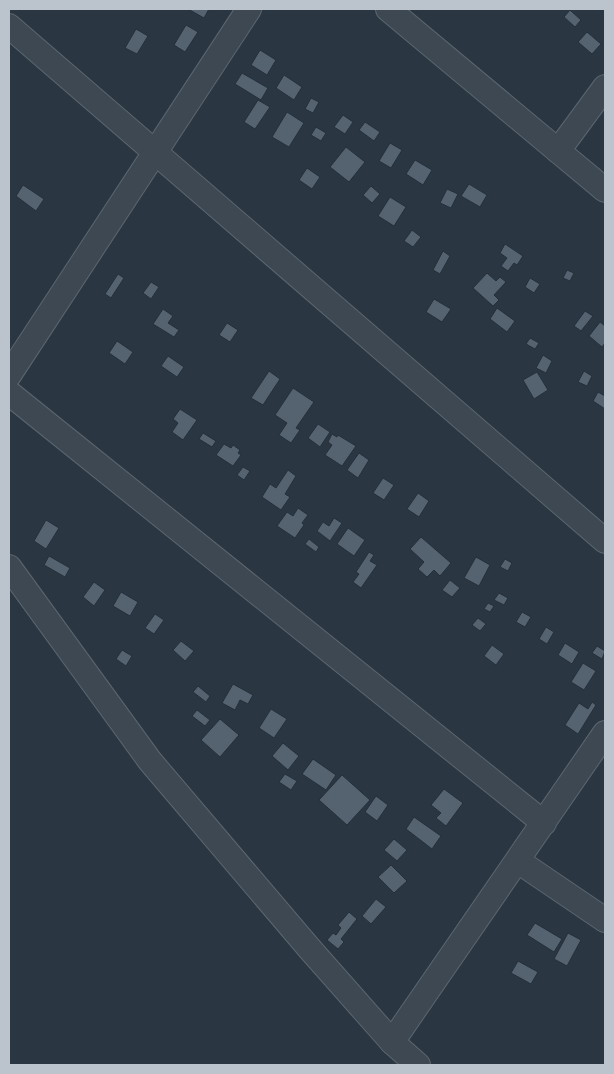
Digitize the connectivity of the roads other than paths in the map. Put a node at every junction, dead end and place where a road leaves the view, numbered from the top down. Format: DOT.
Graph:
graph roads {
  1 [pos="249,9"];
  2 [pos="388,9"];
  3 [pos="9,26"];
  4 [pos="605,87"];
  5 [pos="558,151"];
  6 [pos="155,153"];
  7 [pos="605,190"];
  8 [pos="9,375"];
  9 [pos="9,393"];
  10 [pos="605,541"];
  11 [pos="9,567"];
  12 [pos="605,733"];
  13 [pos="544,823"];
  14 [pos="518,861"];
  15 [pos="605,920"];
  16 [pos="392,1042"];
  17 [pos="418,1065"];
  1 -- 6 [label="street"];
  2 -- 5 [label="street"];
  3 -- 6 [label="street"];
  4 -- 5 [label="street"];
  5 -- 7 [label="street"];
  6 -- 8 [label="street"];
  6 -- 10 [label="street"];
  9 -- 13 [label="street"];
  11 -- 16 [label="street"];
  12 -- 13 [label="street"];
  13 -- 14 [label="street"];
  14 -- 15 [label="street"];
  14 -- 16 [label="street"];
  16 -- 17 [label="street"];
}
